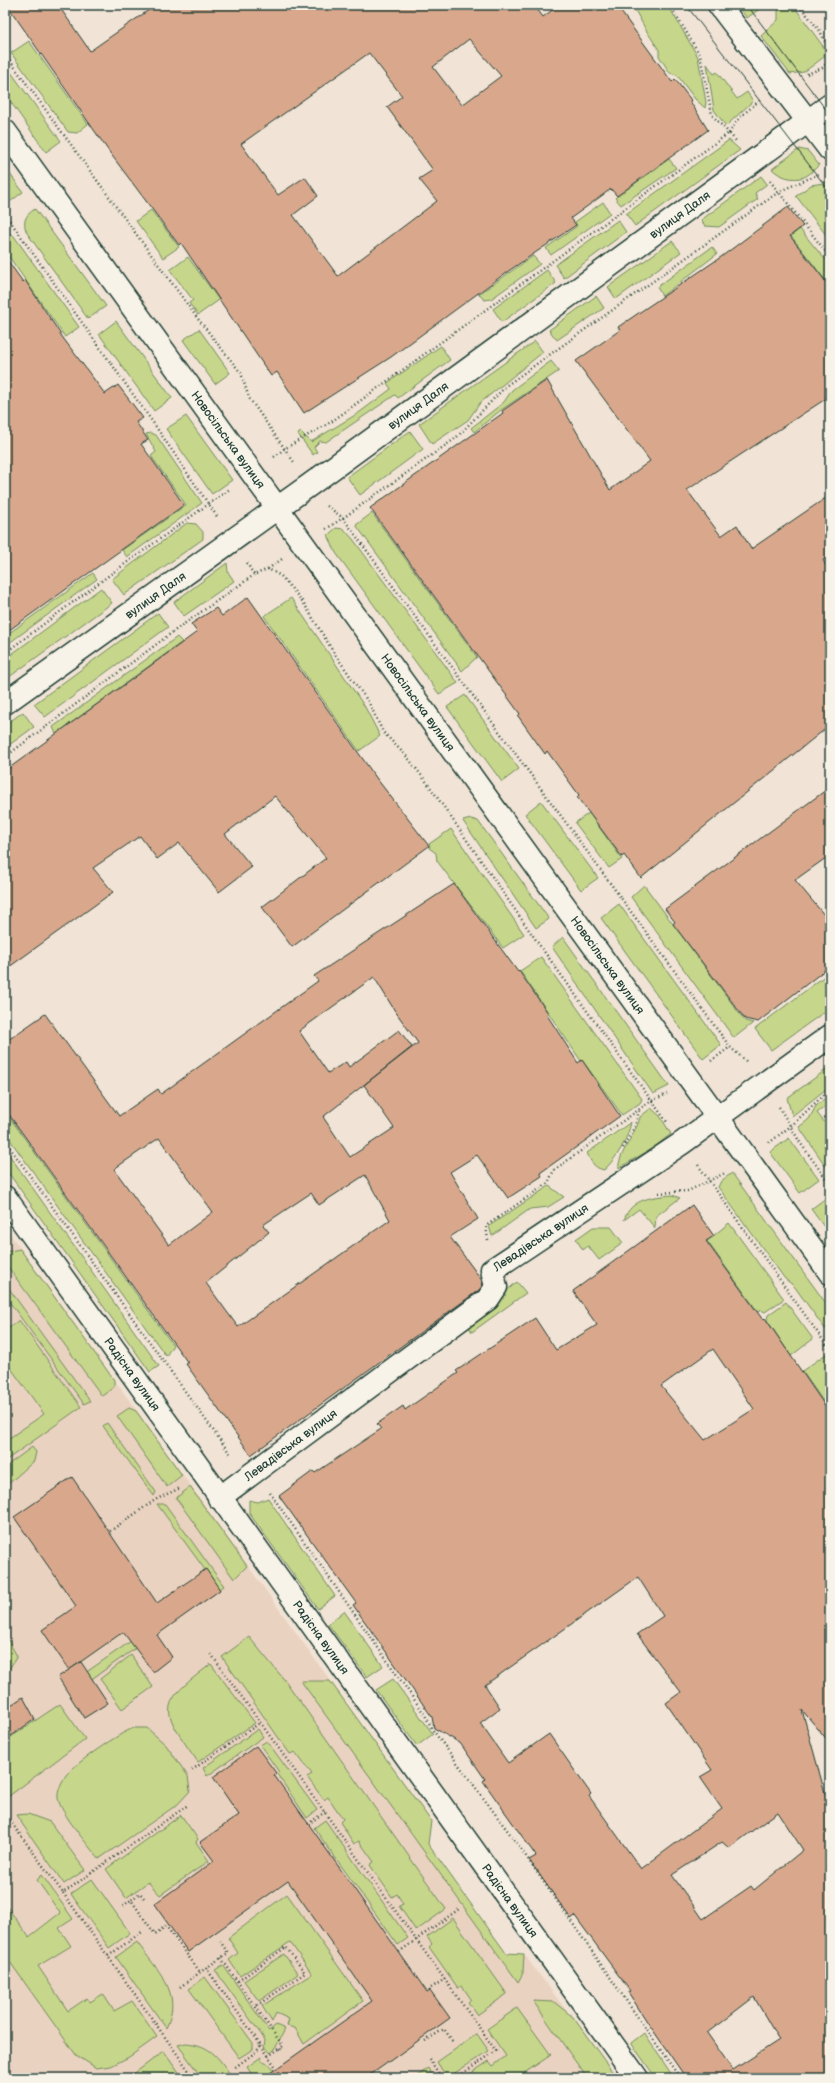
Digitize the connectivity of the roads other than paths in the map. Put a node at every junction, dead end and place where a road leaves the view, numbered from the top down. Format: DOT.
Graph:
graph roads {
  1 [pos="719,5"];
  2 [pos="830,105"];
  3 [pos="808,122"];
  4 [pos="5,131"];
  5 [pos="830,150"];
  6 [pos="278,508"];
  7 [pos="5,703"];
  8 [pos="830,1036"];
  9 [pos="717,1118"];
  10 [pos="5,1197"];
  11 [pos="830,1273"];
  12 [pos="219,1498"];
  13 [pos="637,2078"];
  1 -- 3 [label="street"];
  2 -- 3 [label="street, вулиця Даля"];
  3 -- 5 [label="street"];
  3 -- 6 [label="street, вулиця Даля"];
  4 -- 6 [label="street, Новосільська вулиця"];
  6 -- 7 [label="street, вулиця Даля"];
  6 -- 9 [label="street, Новосільська вулиця"];
  8 -- 9 [label="street, Левадівська вулиця"];
  9 -- 11 [label="street, Новосільська вулиця"];
  9 -- 12 [label="street, Левадівська вулиця"];
  10 -- 12 [label="street, Радісна вулиця"];
  12 -- 13 [label="street, Радісна вулиця"];
}
